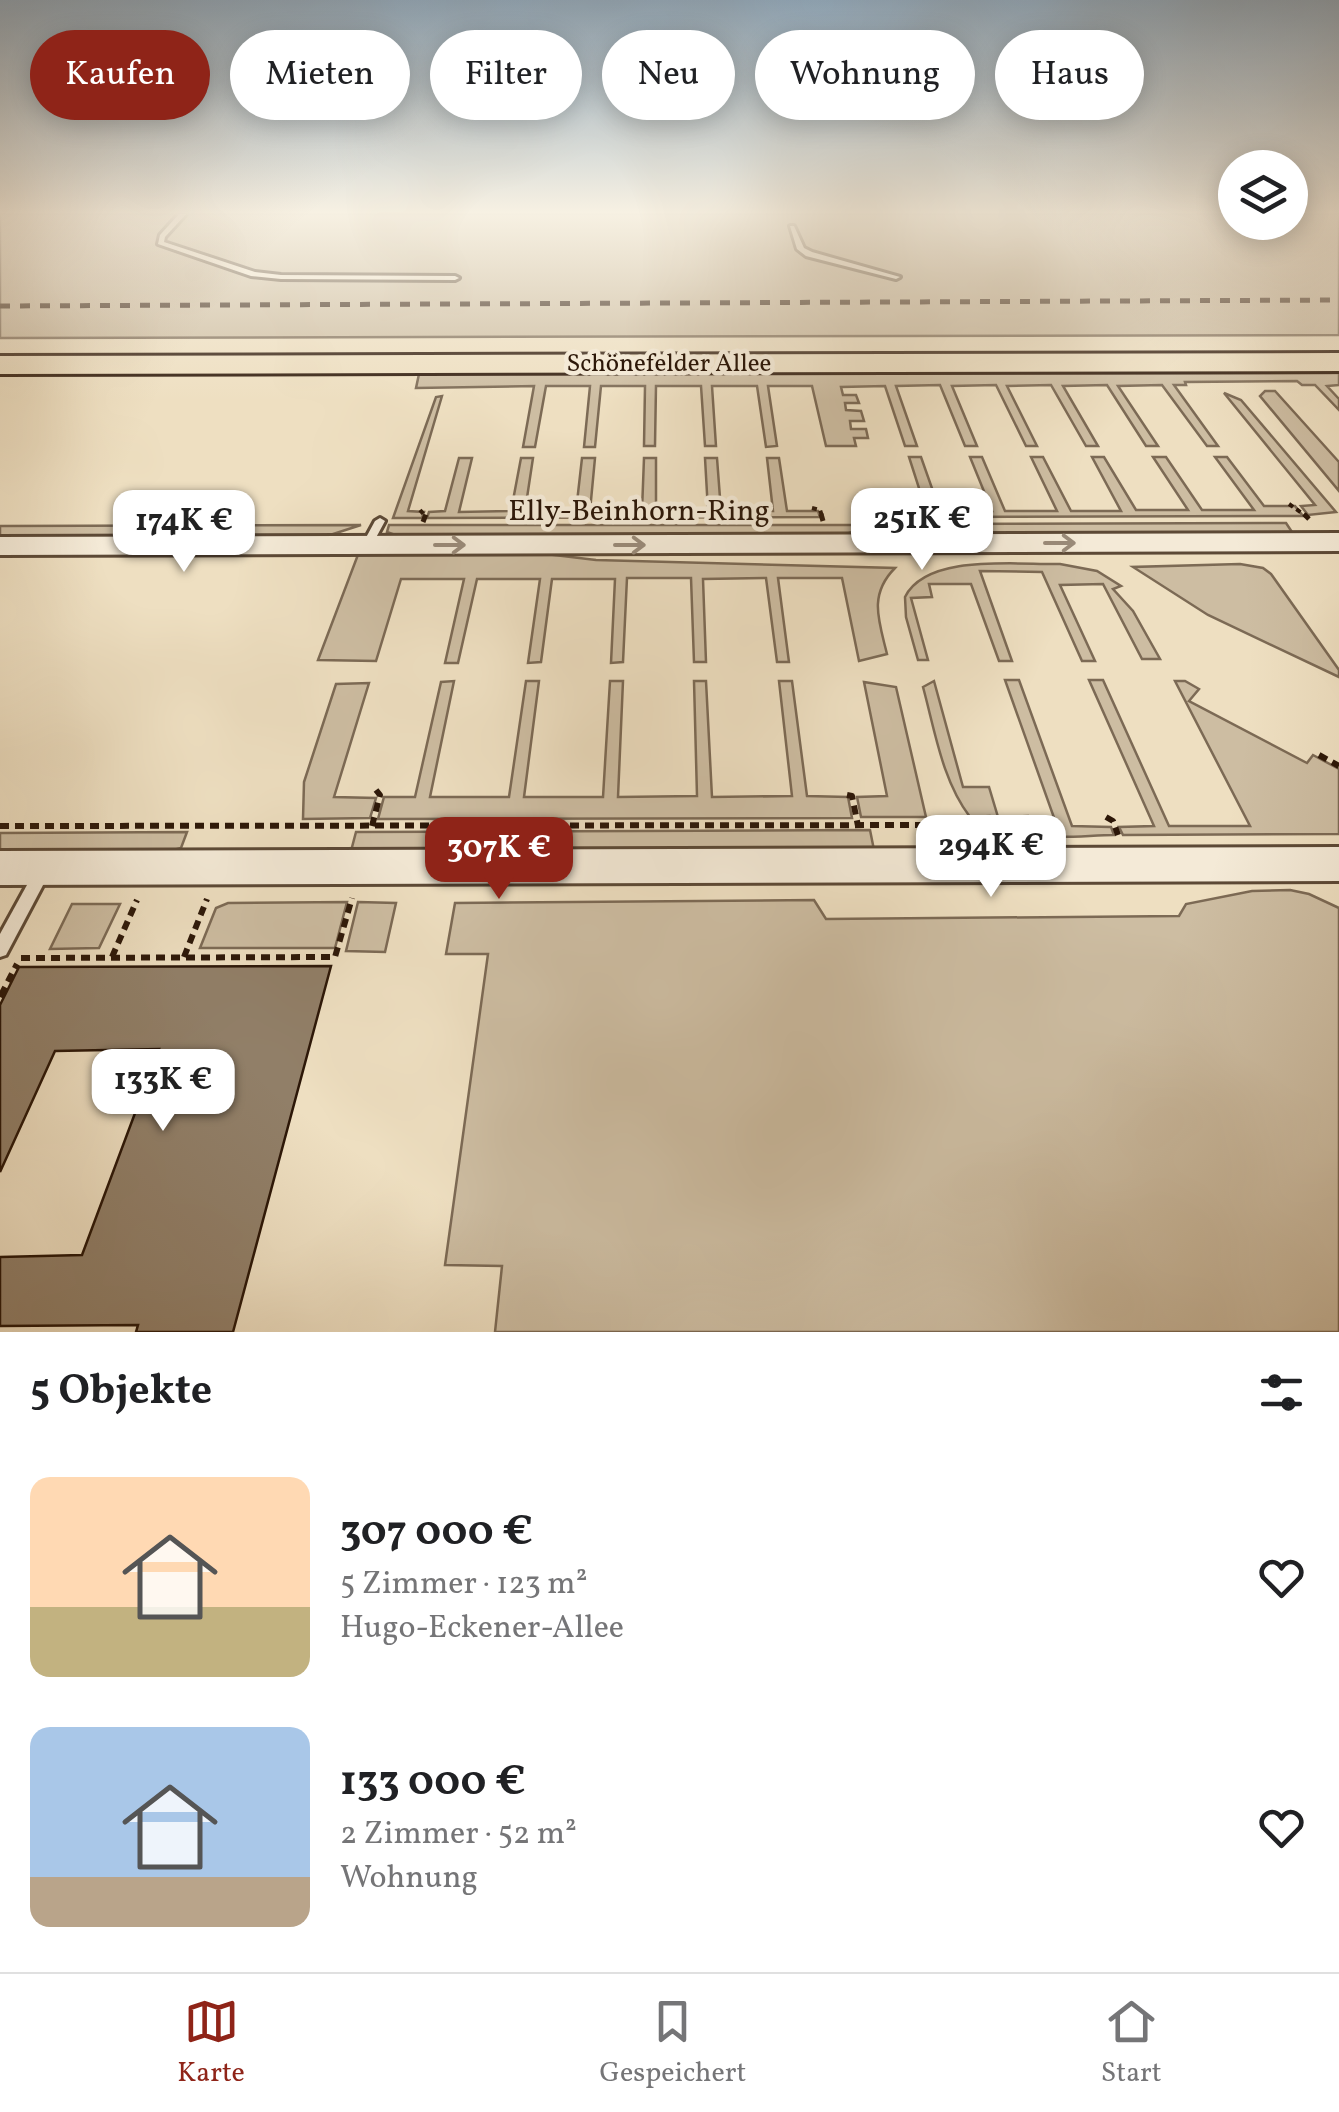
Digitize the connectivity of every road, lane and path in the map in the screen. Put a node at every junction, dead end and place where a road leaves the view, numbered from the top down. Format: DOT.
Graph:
graph roads {
  1 [pos="268,276"];
  2 [pos="893,276"];
  3 [pos="896,277"];
  4 [pos="455,278"];
  5 [pos="1339,344"];
  6 [pos="0,346"];
  7 [pos="1339,362"];
  8 [pos="0,365"];
  9 [pos="1289,504"];
  10 [pos="812,508"];
  11 [pos="900,509"];
  12 [pos="420,510"];
  13 [pos="1309,519"];
  14 [pos="823,521"];
  15 [pos="910,521"];
  16 [pos="423,522"];
  17 [pos="1339,542"];
  18 [pos="0,546"];
  19 [pos="1319,755"];
  20 [pos="1339,766"];
  21 [pos="376,790"];
  22 [pos="846,795"];
  23 [pos="1106,817"];
  24 [pos="0,826"];
  25 [pos="372,826"];
  26 [pos="858,826"];
  27 [pos="1011,837"];
  28 [pos="1102,842"];
  29 [pos="1339,864"];
  30 [pos="0,868"];
  31 [pos="44,868"];
  32 [pos="352,898"];
  33 [pos="207,899"];
  34 [pos="138,900"];
  35 [pos="0,950"];
  36 [pos="184,957"];
  37 [pos="20,958"];
  38 [pos="112,958"];
  1 -- 4 [label="lane"];
  2 -- 3 [label="lane"];
  5 -- 6 [label="highway, Schönefelder Allee"];
  7 -- 8 [label="highway, Schönefelder Allee"];
  9 -- 13 [label="path"];
  10 -- 14 [label="path"];
  11 -- 15 [label="path"];
  12 -- 16 [label="path"];
  18 -- 17 [label="street, Elly-Beinhorn-Ring, one-way"];
  19 -- 20 [label="path"];
  21 -- 25 [label="path"];
  22 -- 26 [label="path"];
  23 -- 28 [label="path"];
  24 -- 25 [label="path"];
  25 -- 26 [label="path"];
  26 -- 27 [label="path"];
  29 -- 31 [label="street"];
  30 -- 31 [label="street"];
  31 -- 35 [label="lane"];
  32 -- 36 [label="path"];
  33 -- 36 [label="path"];
  34 -- 38 [label="path"];
  36 -- 38 [label="path"];
  37 -- 38 [label="path"];
}
